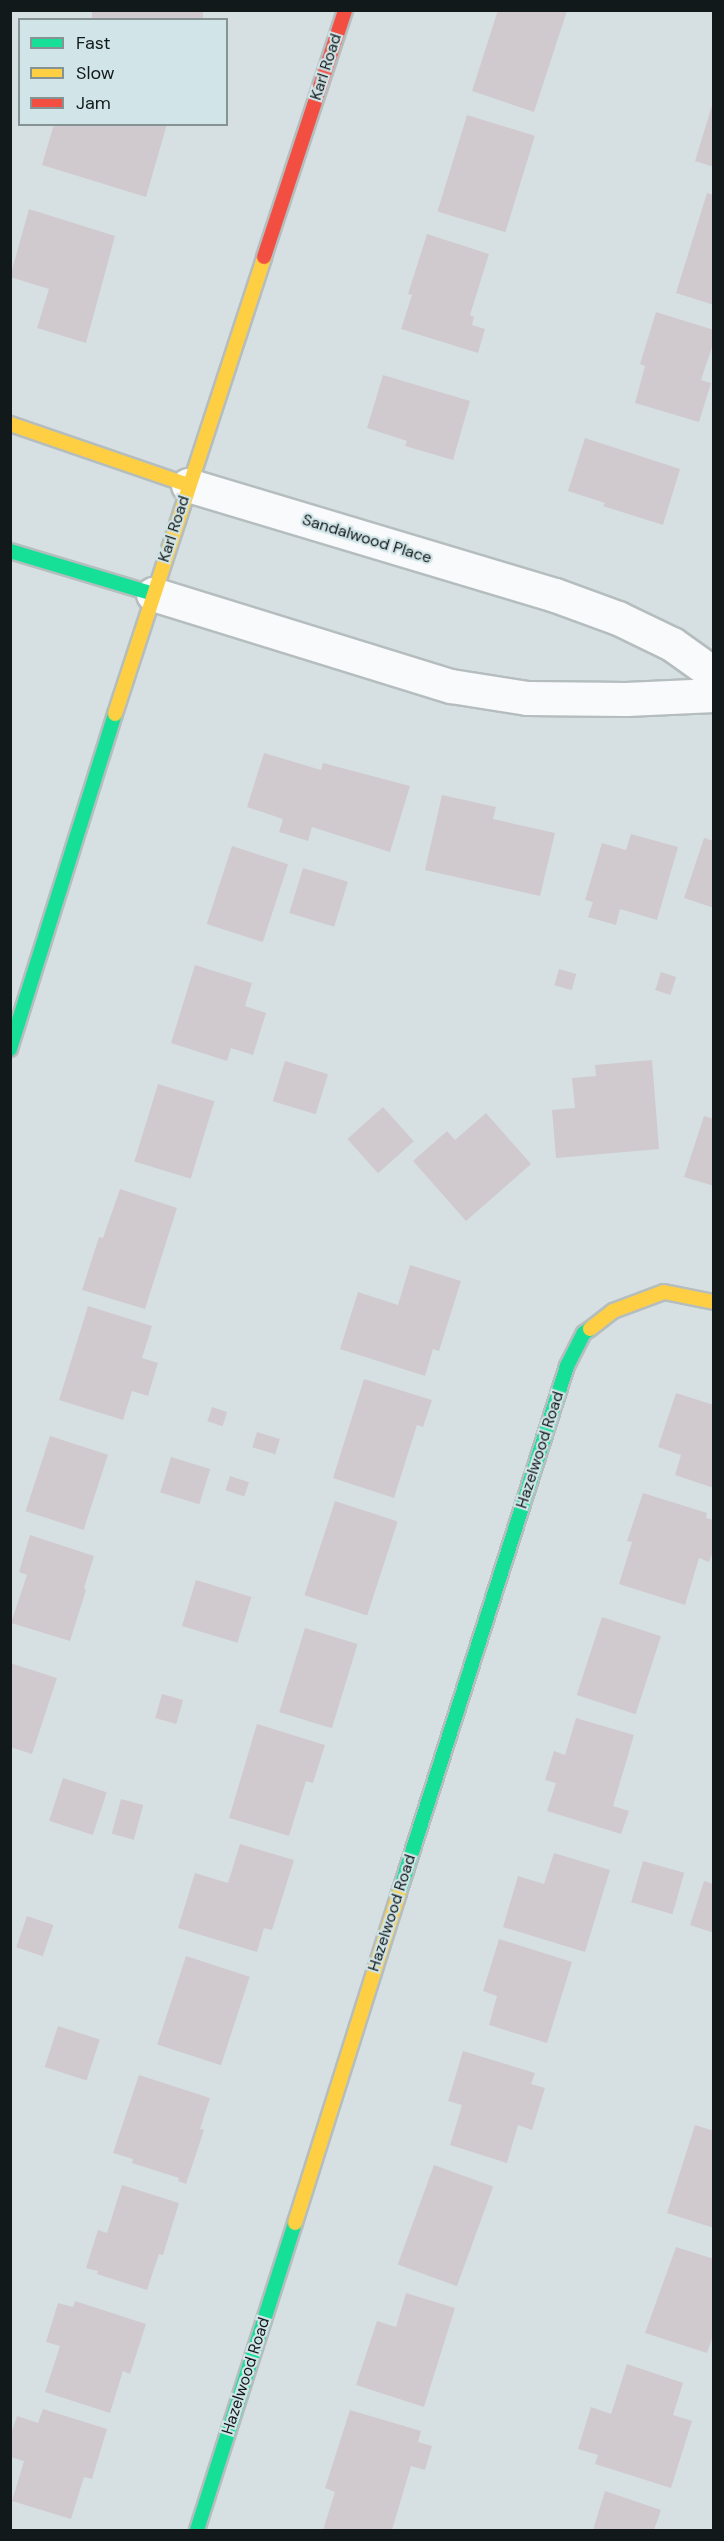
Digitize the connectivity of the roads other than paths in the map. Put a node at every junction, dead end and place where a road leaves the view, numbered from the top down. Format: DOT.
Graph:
graph roads {
  1 [pos="345,10"];
  2 [pos="10,424"];
  3 [pos="188,485"];
  4 [pos="10,551"];
  5 [pos="153,594"];
  6 [pos="714,674"];
  7 [pos="714,695"];
  8 [pos="10,1049"];
  9 [pos="714,1302"];
  10 [pos="197,2530"];
  1 -- 3 [label="street, Karl Road"];
  2 -- 3 [label="street, Sandalwood Place"];
  3 -- 5 [label="street, Karl Road"];
  3 -- 6 [label="street, Sandalwood Place"];
  4 -- 5 [label="street"];
  5 -- 7 [label="street"];
  5 -- 8 [label="street, Karl Road"];
  9 -- 10 [label="street, Hazelwood Road"];
}
